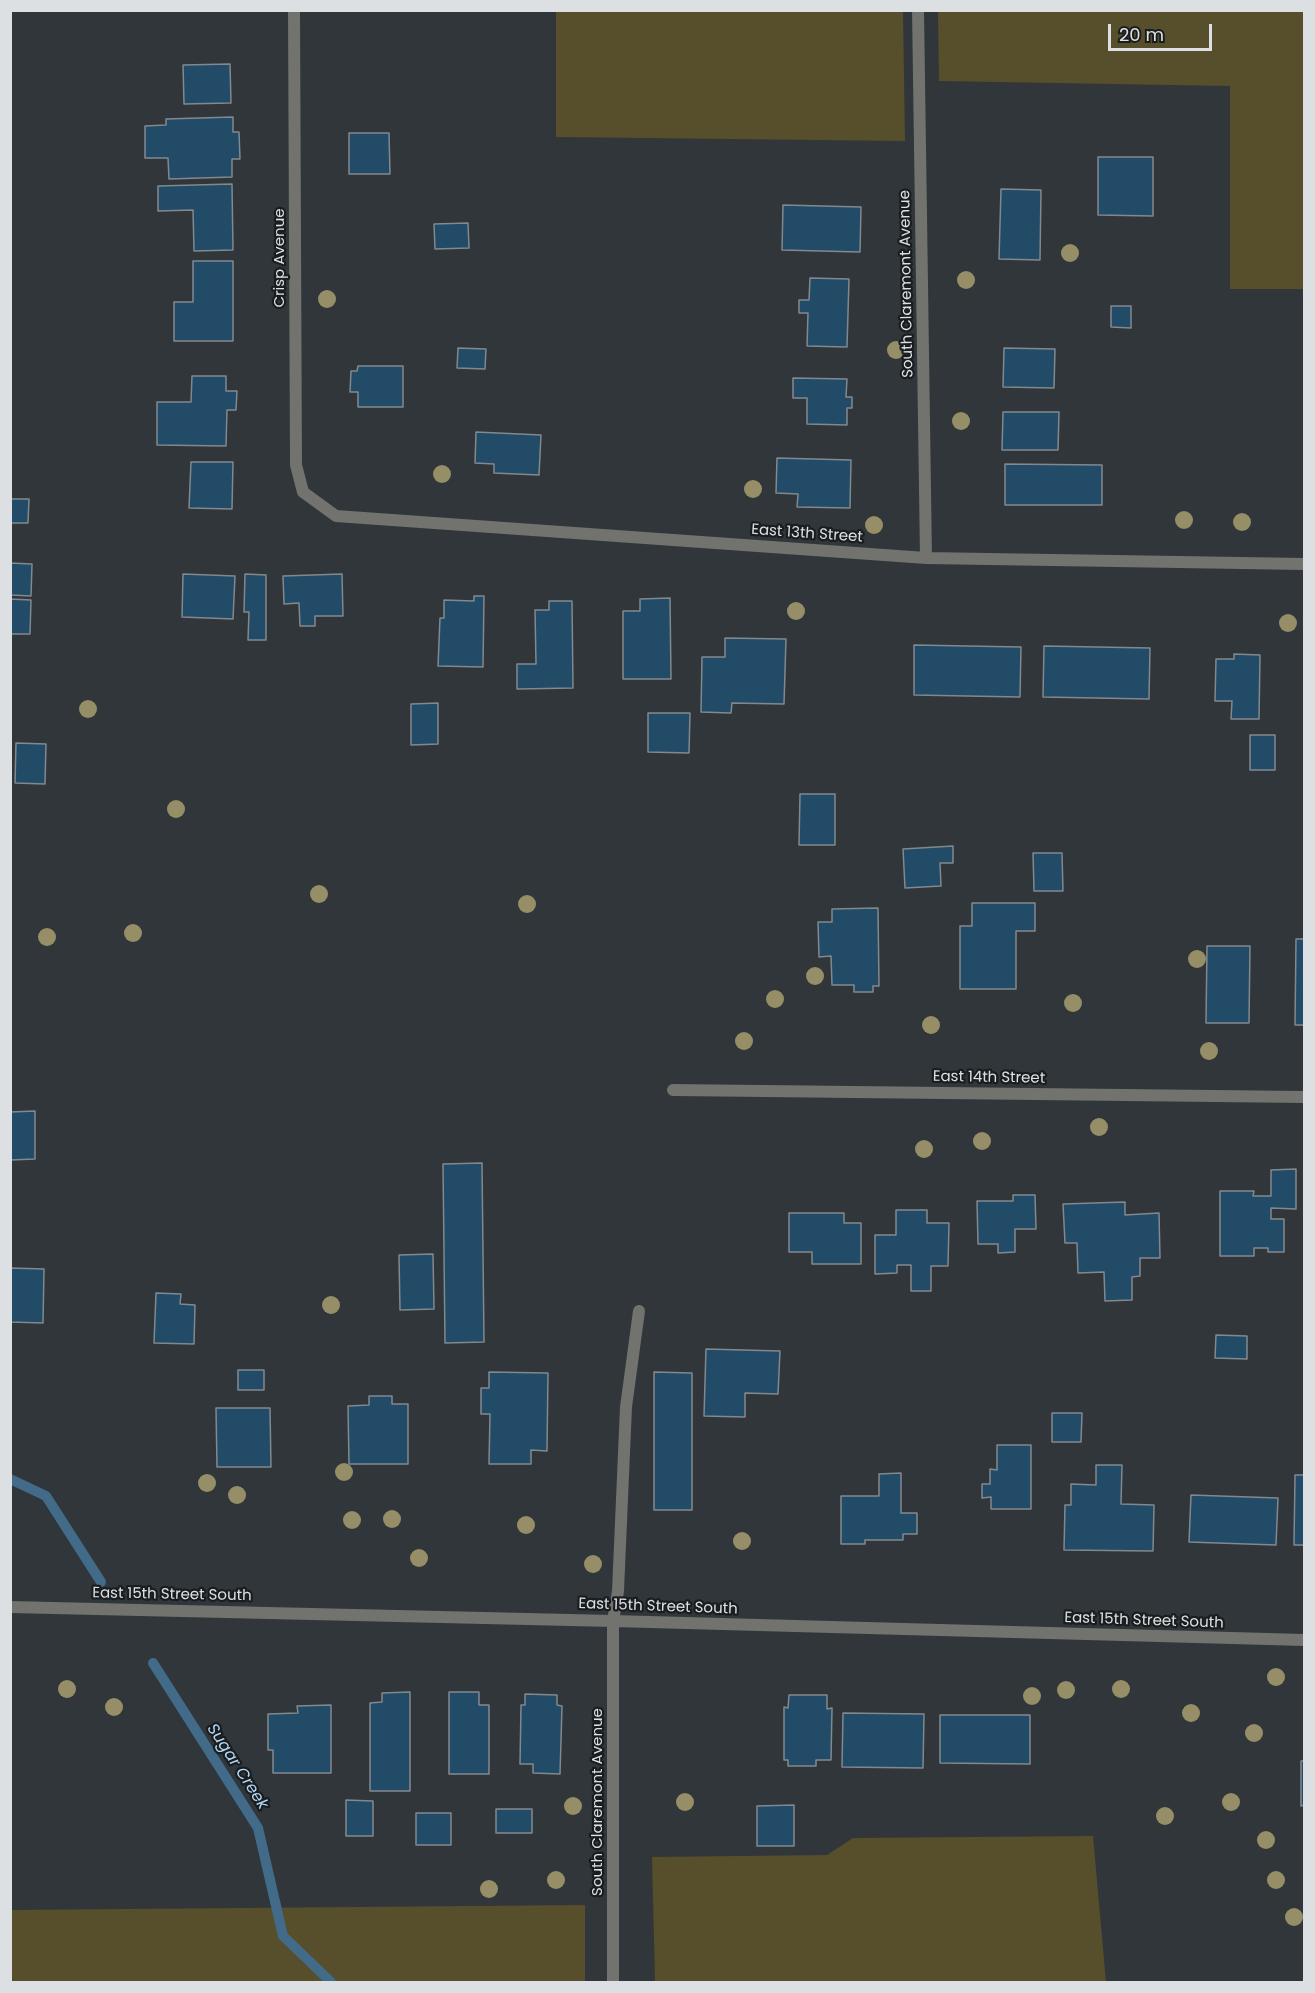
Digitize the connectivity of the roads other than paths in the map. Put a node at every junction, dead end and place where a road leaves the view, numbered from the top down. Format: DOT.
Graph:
graph roads {
  1 [pos="294,10"];
  2 [pos="918,10"];
  3 [pos="313,499"];
  4 [pos="926,558"];
  5 [pos="1305,564"];
  6 [pos="673,1090"];
  7 [pos="1305,1097"];
  8 [pos="639,1311"];
  9 [pos="10,1607"];
  10 [pos="613,1621"];
  11 [pos="1305,1640"];
  12 [pos="613,1983"];
  1 -- 3 [label="street, Crisp Avenue"];
  2 -- 4 [label="street, South Claremont Avenue"];
  3 -- 4 [label="street, East 13th Street"];
  4 -- 5 [label="street, East 13th Street"];
  6 -- 7 [label="street, East 14th Street"];
  8 -- 10 [label="street, South Claremont Avenue"];
  9 -- 10 [label="street, East 15th Street South"];
  10 -- 11 [label="street, East 15th Street South"];
  10 -- 12 [label="street, South Claremont Avenue"];
}
